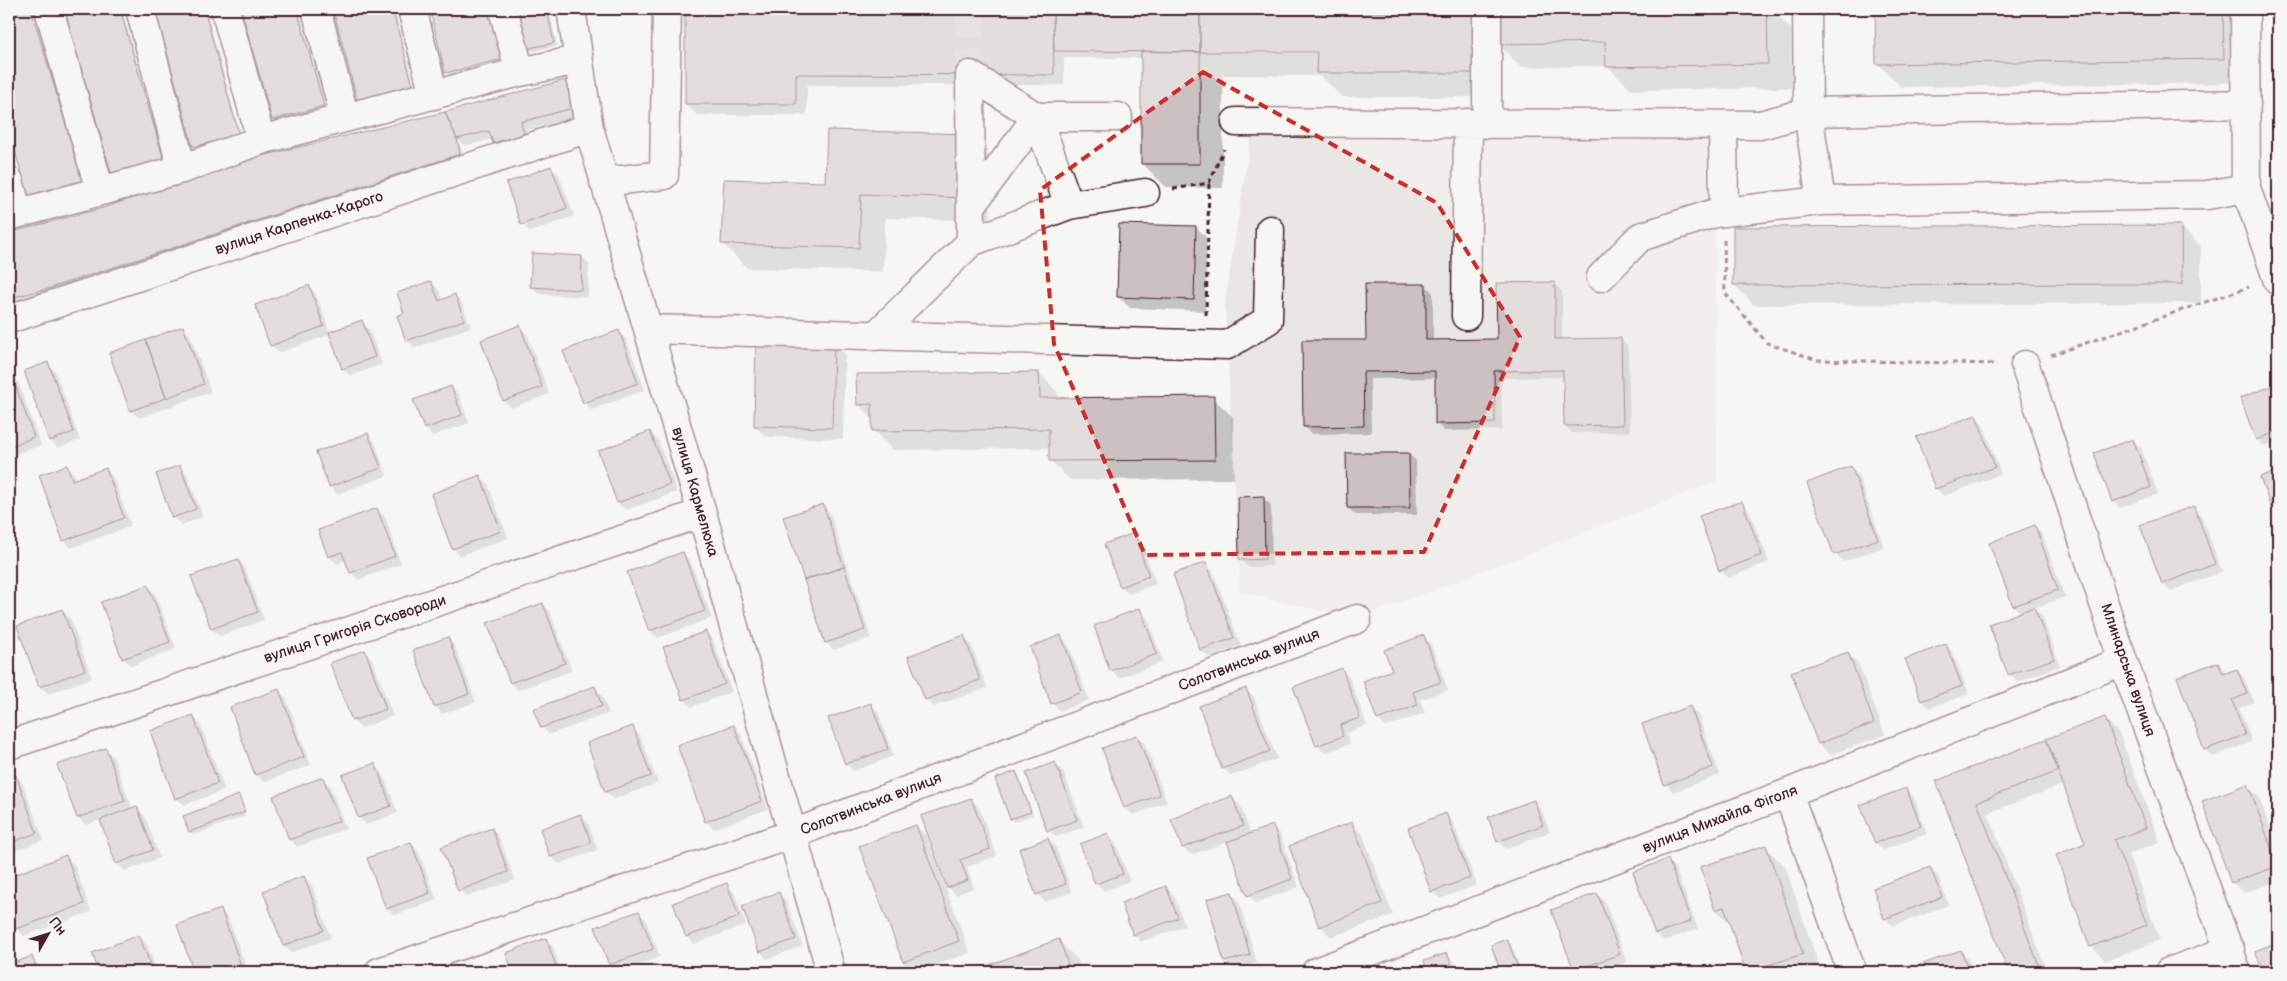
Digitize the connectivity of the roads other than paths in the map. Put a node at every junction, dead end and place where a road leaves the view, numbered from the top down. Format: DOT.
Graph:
graph roads {
  1 [pos="49,9"];
  2 [pos="140,9"];
  3 [pos="226,9"];
  4 [pos="316,9"];
  5 [pos="412,9"];
  6 [pos="503,9"];
  7 [pos="570,9"];
  8 [pos="667,9"];
  9 [pos="1487,9"];
  10 [pos="1807,9"];
  11 [pos="2244,9"];
  12 [pos="578,60"];
  13 [pos="520,72"];
  14 [pos="434,95"];
  15 [pos="2246,104"];
  16 [pos="1808,112"];
  17 [pos="1037,117"];
  18 [pos="1118,117"];
  19 [pos="345,118"];
  20 [pos="1236,122"];
  21 [pos="1477,123"];
  22 [pos="1724,125"];
  23 [pos="589,128"];
  24 [pos="261,140"];
  25 [pos="182,169"];
  26 [pos="9,181"];
  27 [pos="604,182"];
  28 [pos="2246,188"];
  29 [pos="100,190"];
  30 [pos="1146,193"];
  31 [pos="1820,201"];
  32 [pos="1069,205"];
  33 [pos="971,206"];
  34 [pos="1724,212"];
  35 [pos="13,215"];
  36 [pos="1270,230"];
  37 [pos="971,242"];
  38 [pos="1601,277"];
  39 [pos="2278,280"];
  40 [pos="1466,316"];
  41 [pos="9,318"];
  42 [pos="648,329"];
  43 [pos="875,336"];
  44 [pos="2025,364"];
  45 [pos="702,513"];
  46 [pos="1356,619"];
  47 [pos="2123,661"];
  48 [pos="9,745"];
  49 [pos="1788,793"];
  50 [pos="793,834"];
  51 [pos="2234,961"];
  52 [pos="379,972"];
  53 [pos="831,972"];
  54 [pos="1316,972"];
  55 [pos="1852,972"];
  56 [pos="2169,972"];
  1 -- 29 [label="street"];
  2 -- 25 [label="street"];
  3 -- 24 [label="street"];
  4 -- 19 [label="street"];
  5 -- 14 [label="street"];
  6 -- 13 [label="street"];
  7 -- 12 [label="street, вулиця Кармелюка"];
  8 -- 27 [label="street"];
  9 -- 21 [label="street"];
  10 -- 16 [label="street"];
  11 -- 15 [label="street"];
  12 -- 13 [label="street"];
  12 -- 23 [label="street, вулиця Кармелюка"];
  13 -- 14 [label="street"];
  14 -- 19 [label="street"];
  15 -- 16 [label="street"];
  15 -- 28 [label="street"];
  16 -- 22 [label="street"];
  16 -- 31 [label="street"];
  17 -- 18 [label="street"];
  17 -- 32 [label="street"];
  17 -- 33 [label="street"];
  17 -- 33 [label="street"];
  19 -- 24 [label="street"];
  20 -- 21 [label="street"];
  21 -- 22 [label="street"];
  21 -- 40 [label="street"];
  22 -- 34 [label="street"];
  23 -- 27 [label="street, вулиця Кармелюка"];
  23 -- 41 [label="street, вулиця Карпенка-Карого"];
  24 -- 25 [label="street"];
  25 -- 29 [label="street"];
  26 -- 35 [label="street"];
  27 -- 42 [label="street, вулиця Кармелюка"];
  28 -- 31 [label="street"];
  28 -- 39 [label="street"];
  29 -- 35 [label="street"];
  30 -- 32 [label="street"];
  31 -- 34 [label="street"];
  32 -- 37 [label="street"];
  33 -- 37 [label="street"];
  34 -- 38 [label="street"];
  36 -- 43 [label="street"];
  37 -- 43 [label="street"];
  42 -- 43 [label="street"];
  42 -- 45 [label="street, вулиця Кармелюка"];
  44 -- 47 [label="street, Млинарська вулиця"];
  45 -- 48 [label="street, вулиця Григорія Сковороди"];
  45 -- 50 [label="street, вулиця Кармелюка"];
  46 -- 50 [label="street, Солотвинська вулиця"];
  47 -- 49 [label="street, вулиця Михайла Фіголя"];
  47 -- 51 [label="street, Млинарська вулиця"];
  49 -- 54 [label="street, вулиця Михайла Фіголя"];
  49 -- 55 [label="street"];
  50 -- 52 [label="street, Солотвинська вулиця"];
  50 -- 53 [label="street, вулиця Кармелюка"];
  51 -- 56 [label="street"];
}
